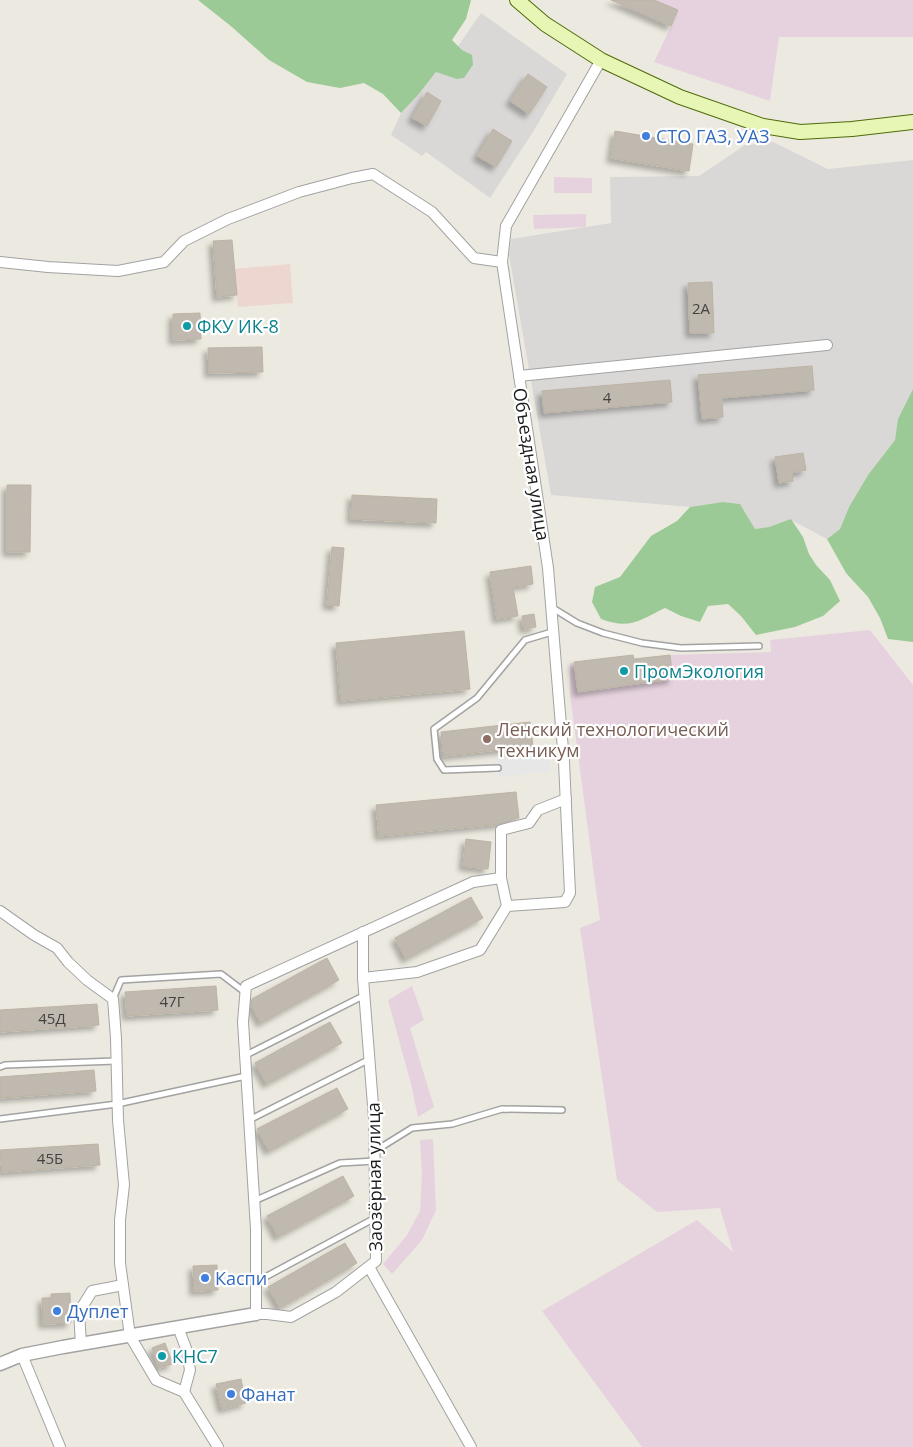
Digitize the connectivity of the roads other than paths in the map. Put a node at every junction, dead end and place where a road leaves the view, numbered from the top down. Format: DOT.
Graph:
graph roads {
  1 [pos="516,0"];
  2 [pos="601,60"];
  3 [pos="913,122"];
  4 [pos="0,262"];
  5 [pos="502,262"];
  6 [pos="827,345"];
  7 [pos="519,376"];
  8 [pos="550,606"];
  9 [pos="552,632"];
  10 [pos="759,646"];
  11 [pos="498,768"];
  12 [pos="566,799"];
  13 [pos="501,878"];
  14 [pos="507,906"];
  15 [pos="0,910"];
  16 [pos="363,932"];
  17 [pos="363,978"];
  18 [pos="246,993"];
  19 [pos="365,995"];
  20 [pos="113,999"];
  21 [pos="245,1055"];
  22 [pos="370,1059"];
  23 [pos="116,1061"];
  24 [pos="0,1067"];
  25 [pos="246,1076"];
  26 [pos="117,1104"];
  27 [pos="562,1110"];
  28 [pos="0,1119"];
  29 [pos="248,1120"];
  30 [pos="375,1156"];
  31 [pos="253,1201"];
  32 [pos="375,1218"];
  33 [pos="369,1267"];
  34 [pos="256,1282"];
  35 [pos="123,1284"];
  36 [pos="256,1314"];
  37 [pos="178,1327"];
  38 [pos="130,1336"];
  39 [pos="81,1344"];
  40 [pos="22,1355"];
  41 [pos="0,1364"];
  42 [pos="184,1392"];
  43 [pos="60,1447"];
  44 [pos="218,1447"];
  45 [pos="471,1447"];
  1 -- 2 [label="main road"];
  2 -- 3 [label="main road"];
  2 -- 5 [label="street, Объездная улица"];
  4 -- 5 [label="street"];
  5 -- 7 [label="street, Объездная улица"];
  6 -- 7 [label="street"];
  7 -- 8 [label="street, Объездная улица"];
  8 -- 9 [label="street, Объездная улица"];
  8 -- 10 [label="lane"];
  9 -- 11 [label="lane"];
  9 -- 12 [label="street, Объездная улица"];
  12 -- 13 [label="street"];
  12 -- 14 [label="street, Объездная улица"];
  13 -- 14 [label="street"];
  13 -- 16 [label="street"];
  14 -- 17 [label="street"];
  15 -- 20 [label="street"];
  16 -- 17 [label="street, Заозёрная улица"];
  16 -- 18 [label="street"];
  17 -- 19 [label="street, Заозёрная улица"];
  18 -- 20 [label="lane"];
  18 -- 21 [label="street"];
  19 -- 21 [label="lane"];
  19 -- 22 [label="street, Заозёрная улица"];
  20 -- 23 [label="street"];
  21 -- 25 [label="street"];
  22 -- 29 [label="lane"];
  22 -- 30 [label="street, Заозёрная улица"];
  23 -- 24 [label="lane"];
  23 -- 26 [label="street"];
  25 -- 26 [label="lane"];
  25 -- 29 [label="street"];
  26 -- 28 [label="lane"];
  26 -- 35 [label="street"];
  27 -- 30 [label="lane"];
  29 -- 31 [label="street"];
  30 -- 31 [label="lane"];
  30 -- 32 [label="street, Заозёрная улица"];
  31 -- 34 [label="street"];
  32 -- 33 [label="street, Заозёрная улица"];
  32 -- 34 [label="lane"];
  33 -- 36 [label="street, Заозёрная улица"];
  33 -- 45 [label="street"];
  34 -- 36 [label="street"];
  35 -- 38 [label="street"];
  35 -- 39 [label="street"];
  36 -- 37 [label="street, Заозёрная улица"];
  37 -- 38 [label="street, Заозёрная улица"];
  37 -- 42 [label="street"];
  38 -- 39 [label="street, Заозёрная улица"];
  38 -- 42 [label="street"];
  39 -- 40 [label="street, Заозёрная улица"];
  40 -- 41 [label="street, Заозёрная улица"];
  40 -- 43 [label="street"];
  42 -- 44 [label="street"];
}
